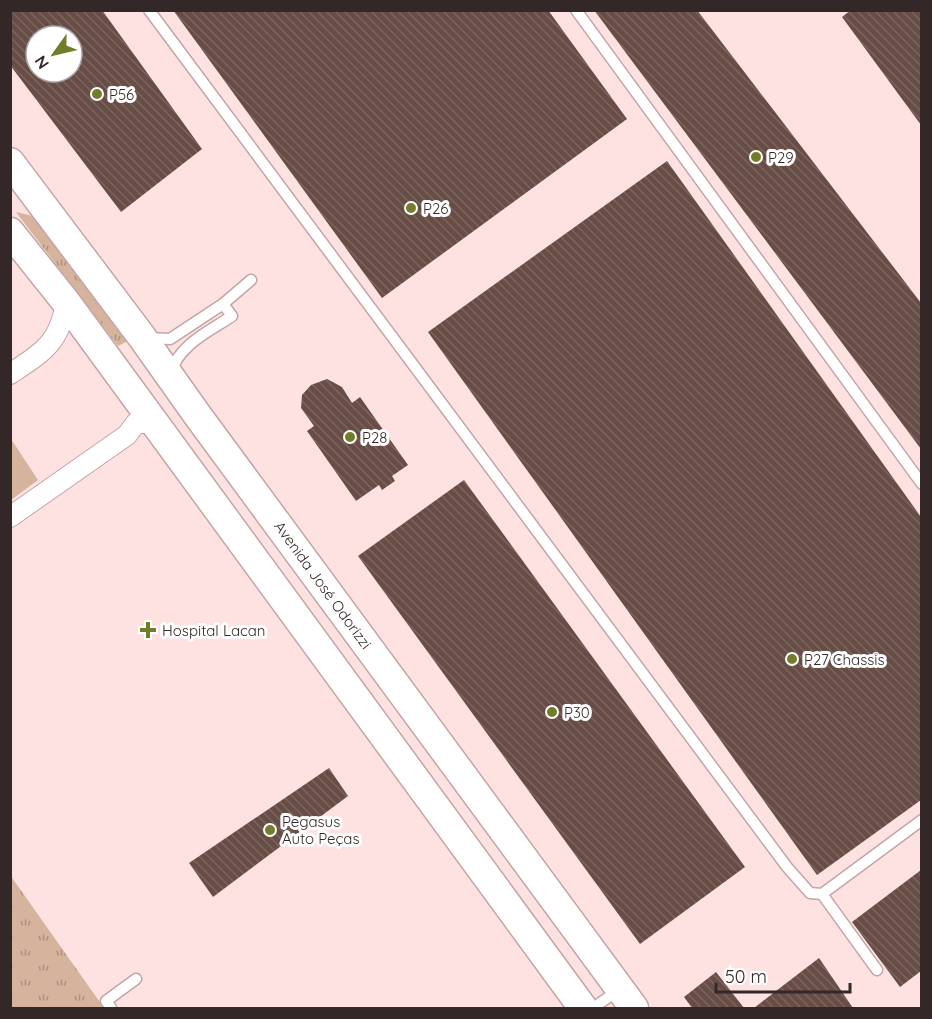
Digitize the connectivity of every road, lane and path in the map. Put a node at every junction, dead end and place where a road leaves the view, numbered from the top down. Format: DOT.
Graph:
graph roads {
  1 [pos="149,10"];
  2 [pos="576,10"];
  3 [pos="10,162"];
  4 [pos="10,231"];
  5 [pos="251,280"];
  6 [pos="66,302"];
  7 [pos="223,304"];
  8 [pos="142,337"];
  9 [pos="170,339"];
  10 [pos="176,364"];
  11 [pos="10,374"];
  12 [pos="155,423"];
  13 [pos="921,484"];
  14 [pos="10,517"];
  15 [pos="921,820"];
  16 [pos="822,894"];
  17 [pos="877,970"];
  18 [pos="136,979"];
  19 [pos="627,999"];
  20 [pos="111,1008"];
  21 [pos="583,1008"];
  22 [pos="593,1008"];
  1 -- 16 [label="lane"];
  2 -- 13 [label="lane"];
  3 -- 8 [label="main road, Avenida José Odorizzi"];
  4 -- 6 [label="main road"];
  5 -- 7 [label="lane"];
  6 -- 11 [label="street"];
  6 -- 12 [label="main road"];
  7 -- 9 [label="lane"];
  7 -- 10 [label="lane"];
  8 -- 9 [label="lane"];
  8 -- 10 [label="main road, Avenida José Odorizzi"];
  9 -- 10 [label="lane"];
  10 -- 19 [label="main road, Avenida José Odorizzi"];
  12 -- 14 [label="street"];
  12 -- 21 [label="main road"];
  15 -- 16 [label="lane"];
  16 -- 17 [label="lane"];
  18 -- 20 [label="lane"];
  19 -- 22 [label="lane"];
}
